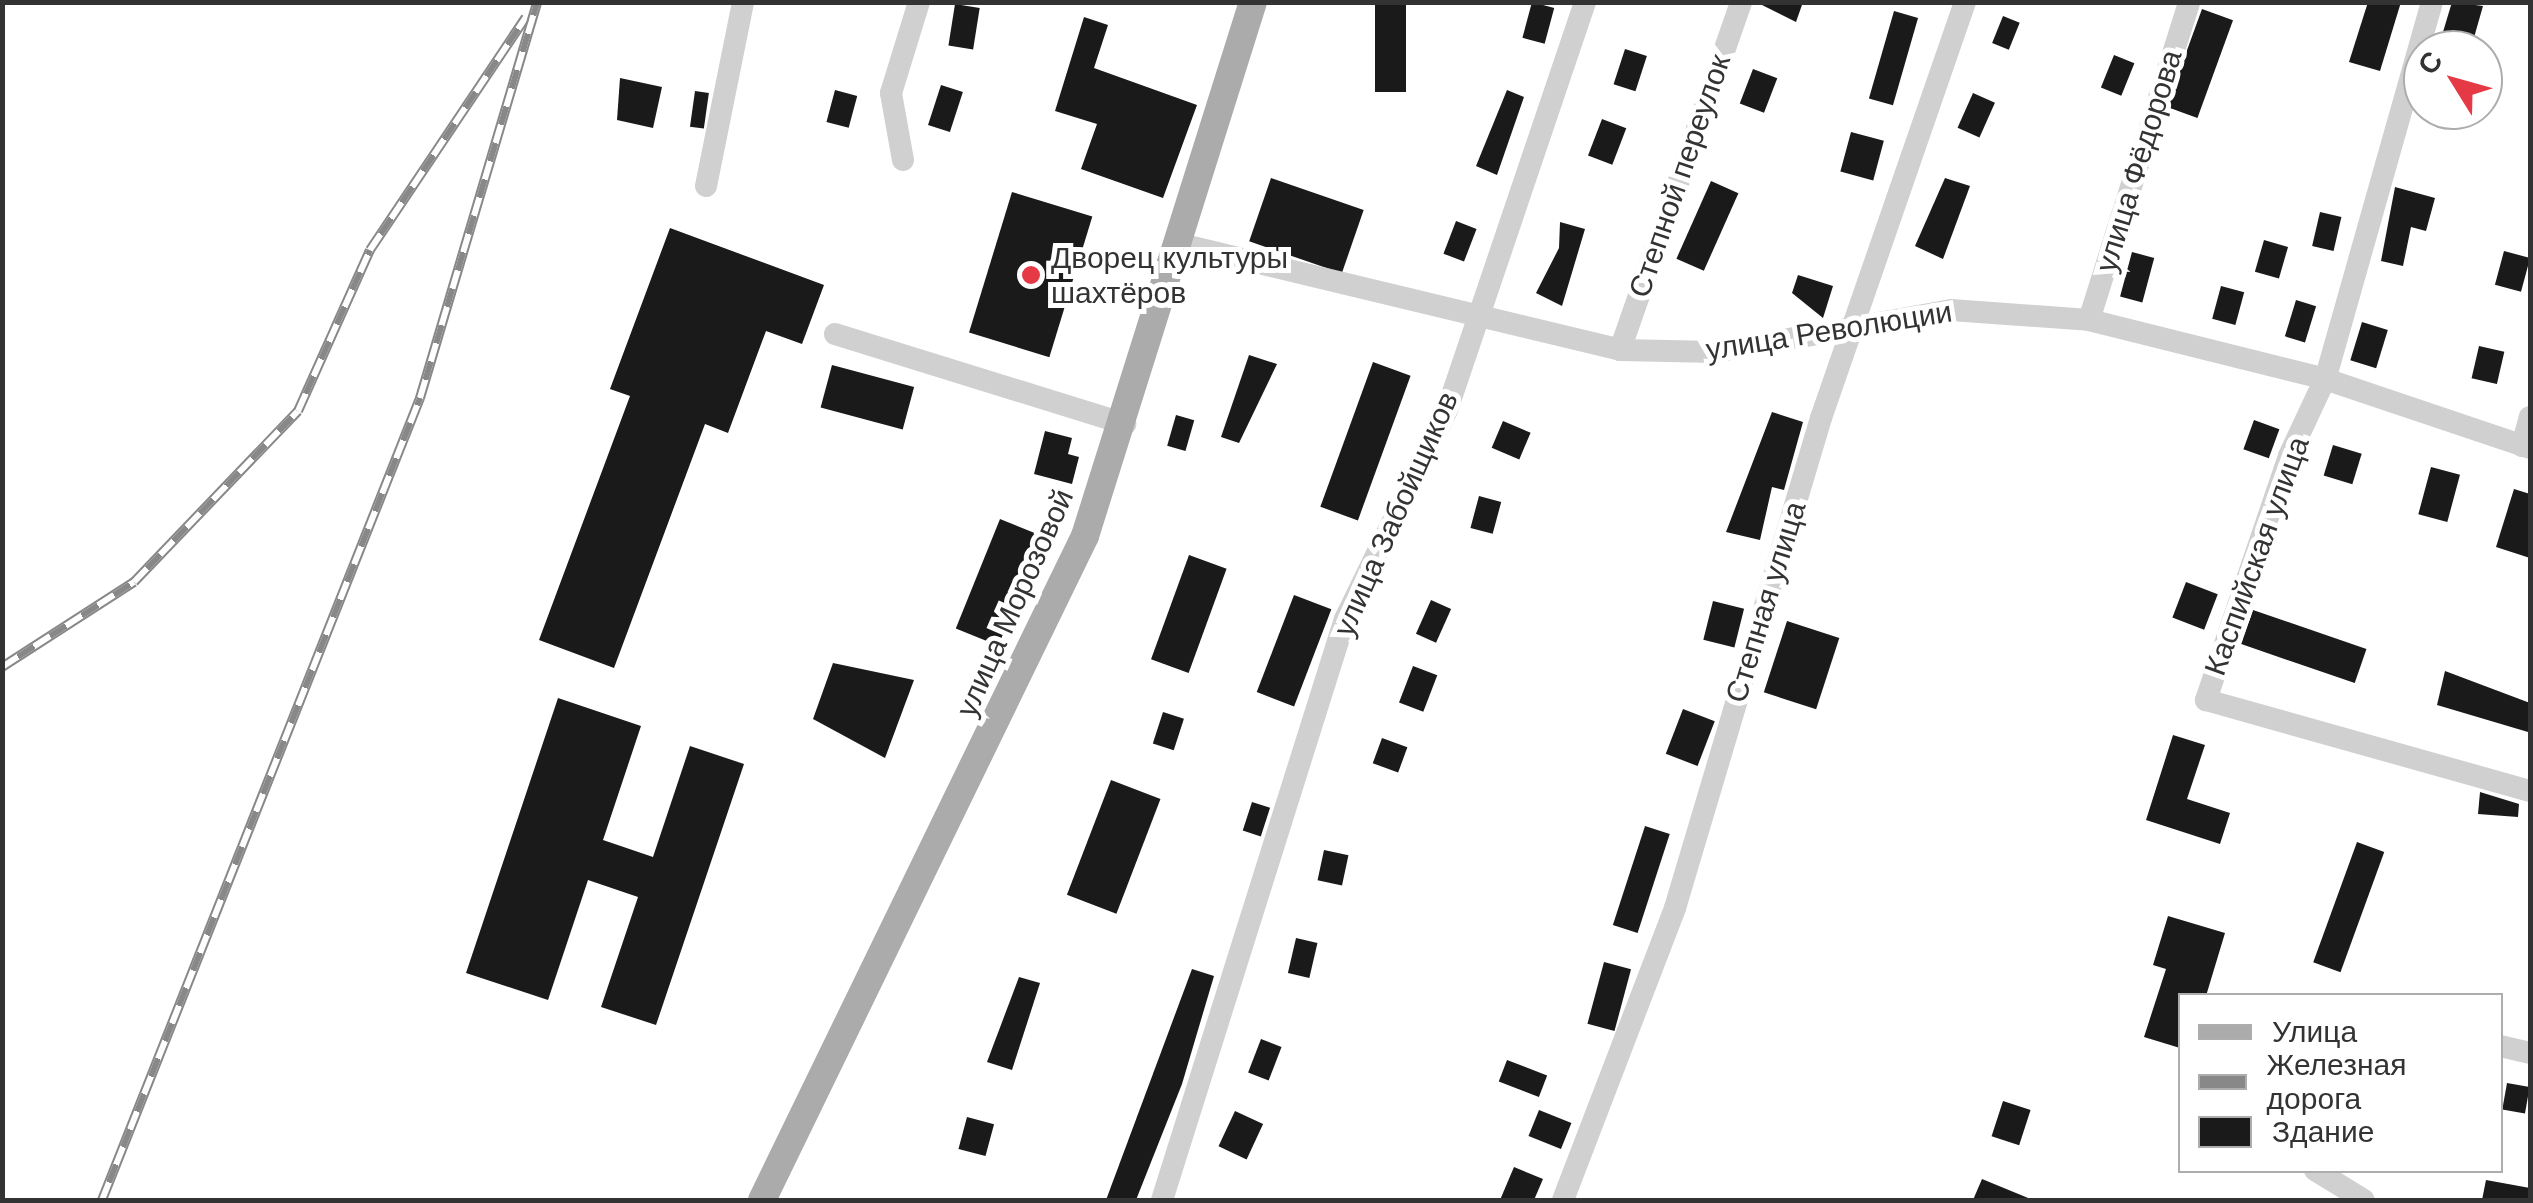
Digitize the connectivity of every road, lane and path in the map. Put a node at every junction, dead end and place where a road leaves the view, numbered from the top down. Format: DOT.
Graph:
graph roads {
  1 [pos="743,2"];
  2 [pos="919,2"];
  3 [pos="1253,2"];
  4 [pos="1586,2"];
  5 [pos="1741,2"];
  6 [pos="1964,2"];
  7 [pos="2189,2"];
  8 [pos="2432,2"];
  9 [pos="903,160"];
  10 [pos="706,186"];
  11 [pos="1180,244"];
  12 [pos="2089,320"];
  13 [pos="1477,322"];
  14 [pos="1851,326"];
  15 [pos="835,334"];
  16 [pos="1620,350"];
  17 [pos="2325,378"];
  18 [pos="2530,417"];
  19 [pos="1125,424"];
  20 [pos="2526,447"];
  21 [pos="2530,791"];
  22 [pos="2503,1047"];
  23 [pos="2530,1053"];
  24 [pos="2321,1173"];
  25 [pos="762,1200"];
  26 [pos="1162,1200"];
  27 [pos="1563,1200"];
  28 [pos="2364,1200"];
  1 -- 10 [label="street"];
  2 -- 9 [label="street"];
  3 -- 11 [label="main road, улица Морозовой"];
  4 -- 13 [label="street, улица Забойщиков"];
  5 -- 16 [label="street, Степной переулок"];
  6 -- 14 [label="street, Степная улица"];
  7 -- 12 [label="street, улица Фёдорова"];
  8 -- 17 [label="street"];
  11 -- 13 [label="street, улица Революции"];
  11 -- 19 [label="main road, улица Морозовой"];
  12 -- 14 [label="street, улица Революции"];
  12 -- 17 [label="street, улица Революции"];
  13 -- 16 [label="street, улица Революции"];
  13 -- 26 [label="street, улица Забойщиков"];
  14 -- 16 [label="street, улица Революции"];
  14 -- 27 [label="street, Степная улица"];
  15 -- 19 [label="street"];
  17 -- 20 [label="street, улица Революции"];
  17 -- 21 [label="street, Каспийская улица"];
  18 -- 20 [label="street"];
  19 -- 25 [label="main road, улица Морозовой"];
  22 -- 23 [label="street"];
  24 -- 28 [label="street"];
}
